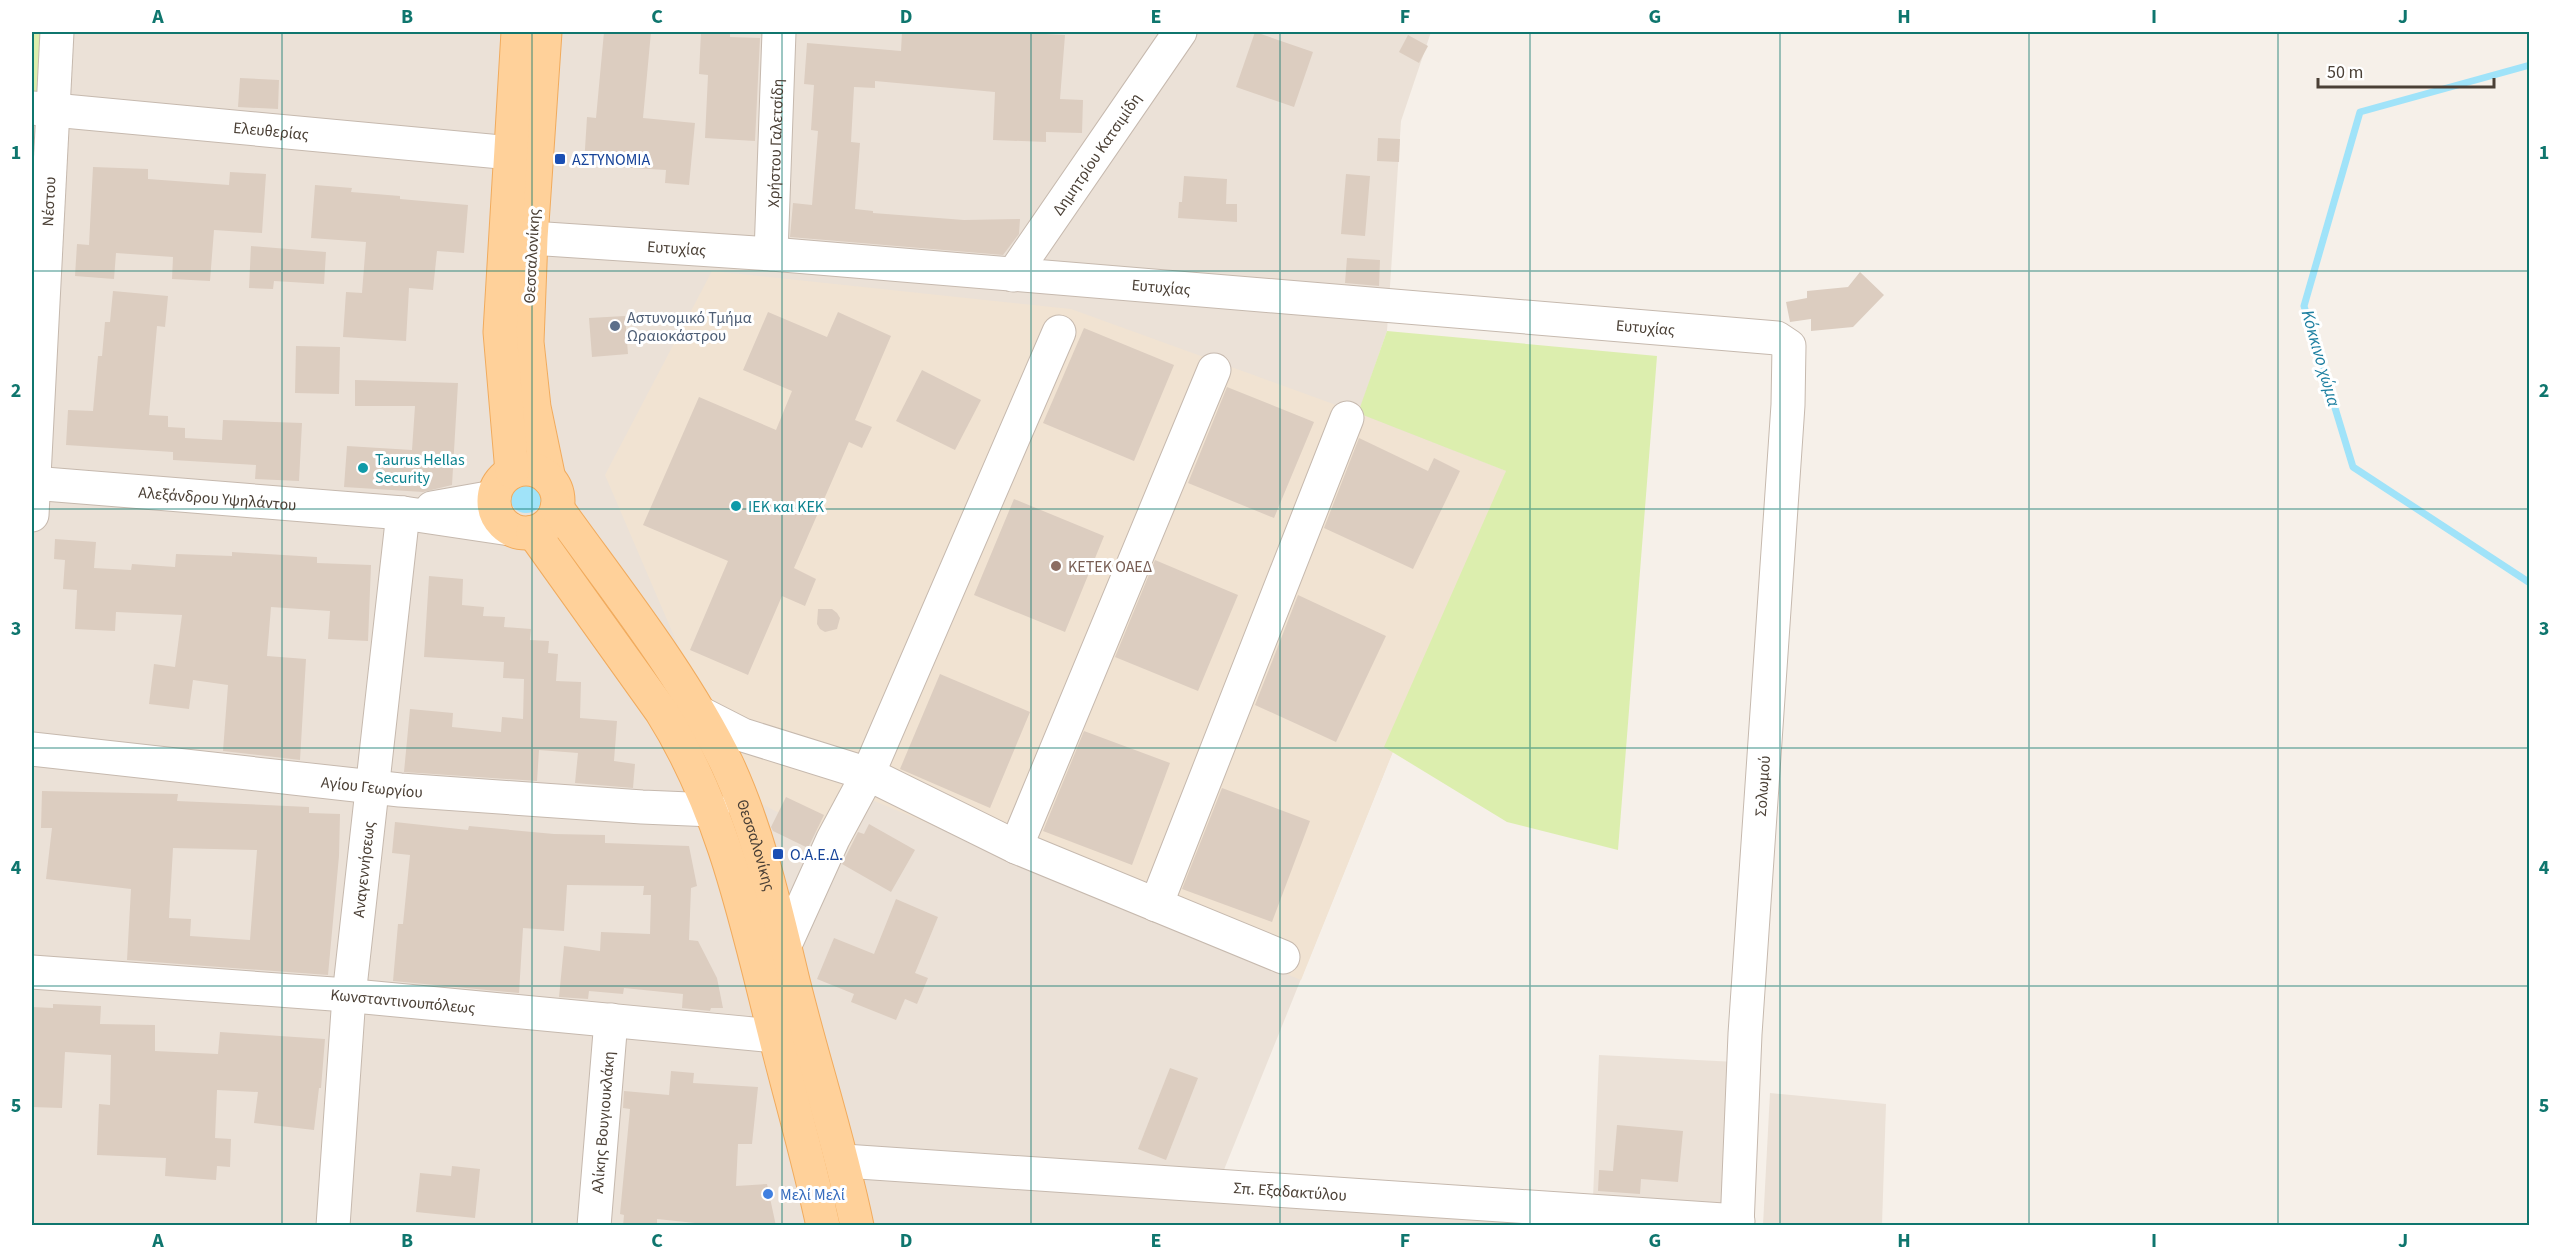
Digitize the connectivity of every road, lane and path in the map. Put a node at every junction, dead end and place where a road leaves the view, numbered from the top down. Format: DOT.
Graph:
graph roads {
  1 [pos="57,32"];
  2 [pos="518,32"];
  3 [pos="544,32"];
  4 [pos="779,32"];
  5 [pos="1164,40"];
  6 [pos="42,109"];
  7 [pos="512,153"];
  8 [pos="531,238"];
  9 [pos="771,254"];
  10 [pos="1013,275"];
  11 [pos="1059,332"];
  12 [pos="1789,346"];
  13 [pos="1214,370"];
  14 [pos="1347,418"];
  15 [pos="33,483"];
  16 [pos="503,484"];
  17 [pos="553,494"];
  18 [pos="404,513"];
  19 [pos="32,516"];
  20 [pos="522,531"];
  21 [pos="698,712"];
  22 [pos="32,749"];
  23 [pos="868,774"];
  24 [pos="372,787"];
  25 [pos="713,810"];
  26 [pos="1016,847"];
  27 [pos="1156,905"];
  28 [pos="785,945"];
  29 [pos="1283,957"];
  30 [pos="32,972"];
  31 [pos="349,996"];
  32 [pos="611,1020"];
  33 [pos="775,1036"];
  34 [pos="844,1161"];
  35 [pos="1421,1213"];
  36 [pos="1737,1223"];
  37 [pos="333,1226"];
  38 [pos="594,1226"];
  39 [pos="823,1226"];
  40 [pos="857,1226"];
  1 -- 6 [label="street, Νέστου"];
  2 -- 7 [label="main road, Θεσσαλονίκης"];
  3 -- 8 [label="main road, Θεσσαλονίκης"];
  4 -- 9 [label="street, Χρήστου Γαλετσίδη"];
  5 -- 10 [label="street, Δημητρίου Κατσιμίδη"];
  6 -- 7 [label="street, Ελευθερίας"];
  6 -- 15 [label="street, Νέστου"];
  7 -- 16 [label="main road, Θεσσαλονίκης"];
  8 -- 9 [label="street, Ευτυχίας"];
  8 -- 17 [label="main road, Θεσσαλονίκης"];
  9 -- 10 [label="street, Ευτυχίας"];
  10 -- 12 [label="street, Ευτυχίας"];
  11 -- 23 [label="street"];
  12 -- 36 [label="street, Σολωμού"];
  13 -- 26 [label="street"];
  14 -- 27 [label="street"];
  15 -- 18 [label="street, Αλεξάνδρου Υψηλάντου"];
  15 -- 19 [label="street, Νέστου"];
  16 -- 17 [label="main road"];
  16 -- 18 [label="street"];
  16 -- 20 [label="main road"];
  17 -- 20 [label="main road"];
  17 -- 21 [label="main road, Θεσσαλονίκης"];
  18 -- 20 [label="street"];
  18 -- 24 [label="street, Αναγεννήσεως"];
  20 -- 25 [label="main road, Θεσσαλονίκης"];
  21 -- 23 [label="street"];
  21 -- 28 [label="main road, Θεσσαλονίκης"];
  22 -- 24 [label="street, Αγίου Γεωργίου"];
  23 -- 26 [label="street"];
  23 -- 28 [label="street"];
  24 -- 25 [label="street, Αγίου Γεωργίου"];
  24 -- 31 [label="street, Αναγεννήσεως"];
  25 -- 33 [label="main road, Θεσσαλονίκης"];
  26 -- 27 [label="street"];
  27 -- 29 [label="street"];
  28 -- 34 [label="main road, Θεσσαλονίκης"];
  30 -- 31 [label="street, Κωνσταντινουπόλεως"];
  31 -- 32 [label="street, Κωνσταντινουπόλεως"];
  31 -- 37 [label="street, Αναγεννήσεως"];
  32 -- 33 [label="street, Κωνσταντινουπόλεως"];
  32 -- 38 [label="street, Αλίκης Βουγιουκλάκη"];
  33 -- 39 [label="main road, Θεσσαλονίκης"];
  34 -- 35 [label="street, Σπ. Εξαδακτύλου"];
  34 -- 40 [label="main road, Θεσσαλονίκης"];
  35 -- 36 [label="street, Σπ. Εξαδακτύλου"];
}
